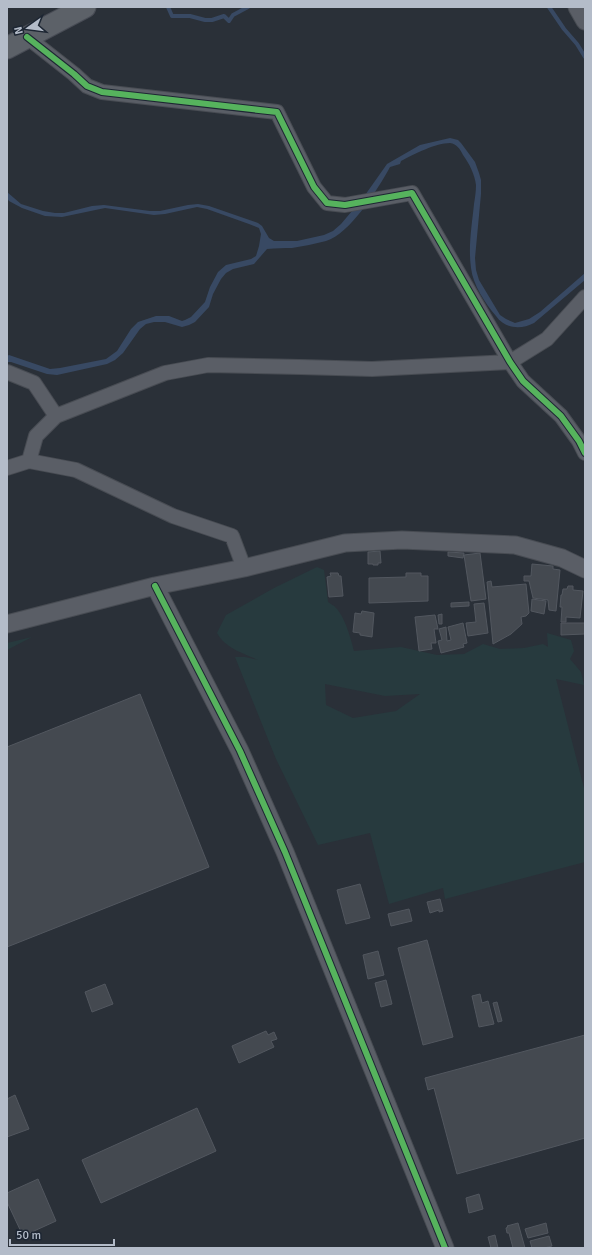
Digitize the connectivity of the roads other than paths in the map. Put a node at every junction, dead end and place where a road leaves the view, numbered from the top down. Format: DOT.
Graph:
graph roads {
  1 [pos="85,7"];
  2 [pos="578,7"];
  3 [pos="585,21"];
  4 [pos="27,37"];
  5 [pos="7,48"];
  6 [pos="585,297"];
  7 [pos="510,362"];
  8 [pos="7,372"];
  9 [pos="56,416"];
  10 [pos="585,453"];
  11 [pos="29,461"];
  12 [pos="7,468"];
  13 [pos="244,568"];
  14 [pos="585,569"];
  15 [pos="155,586"];
  16 [pos="7,624"];
  17 [pos="445,1248"];
  1 -- 4 [label="main road"];
  2 -- 3 [label="street"];
  4 -- 5 [label="main road"];
  4 -- 7 [label="street"];
  6 -- 7 [label="street"];
  7 -- 9 [label="street"];
  7 -- 10 [label="street"];
  8 -- 9 [label="street"];
  9 -- 11 [label="street"];
  11 -- 12 [label="street"];
  11 -- 13 [label="street"];
  13 -- 14 [label="street"];
  13 -- 15 [label="street"];
  15 -- 16 [label="street"];
  15 -- 17 [label="street"];
}
